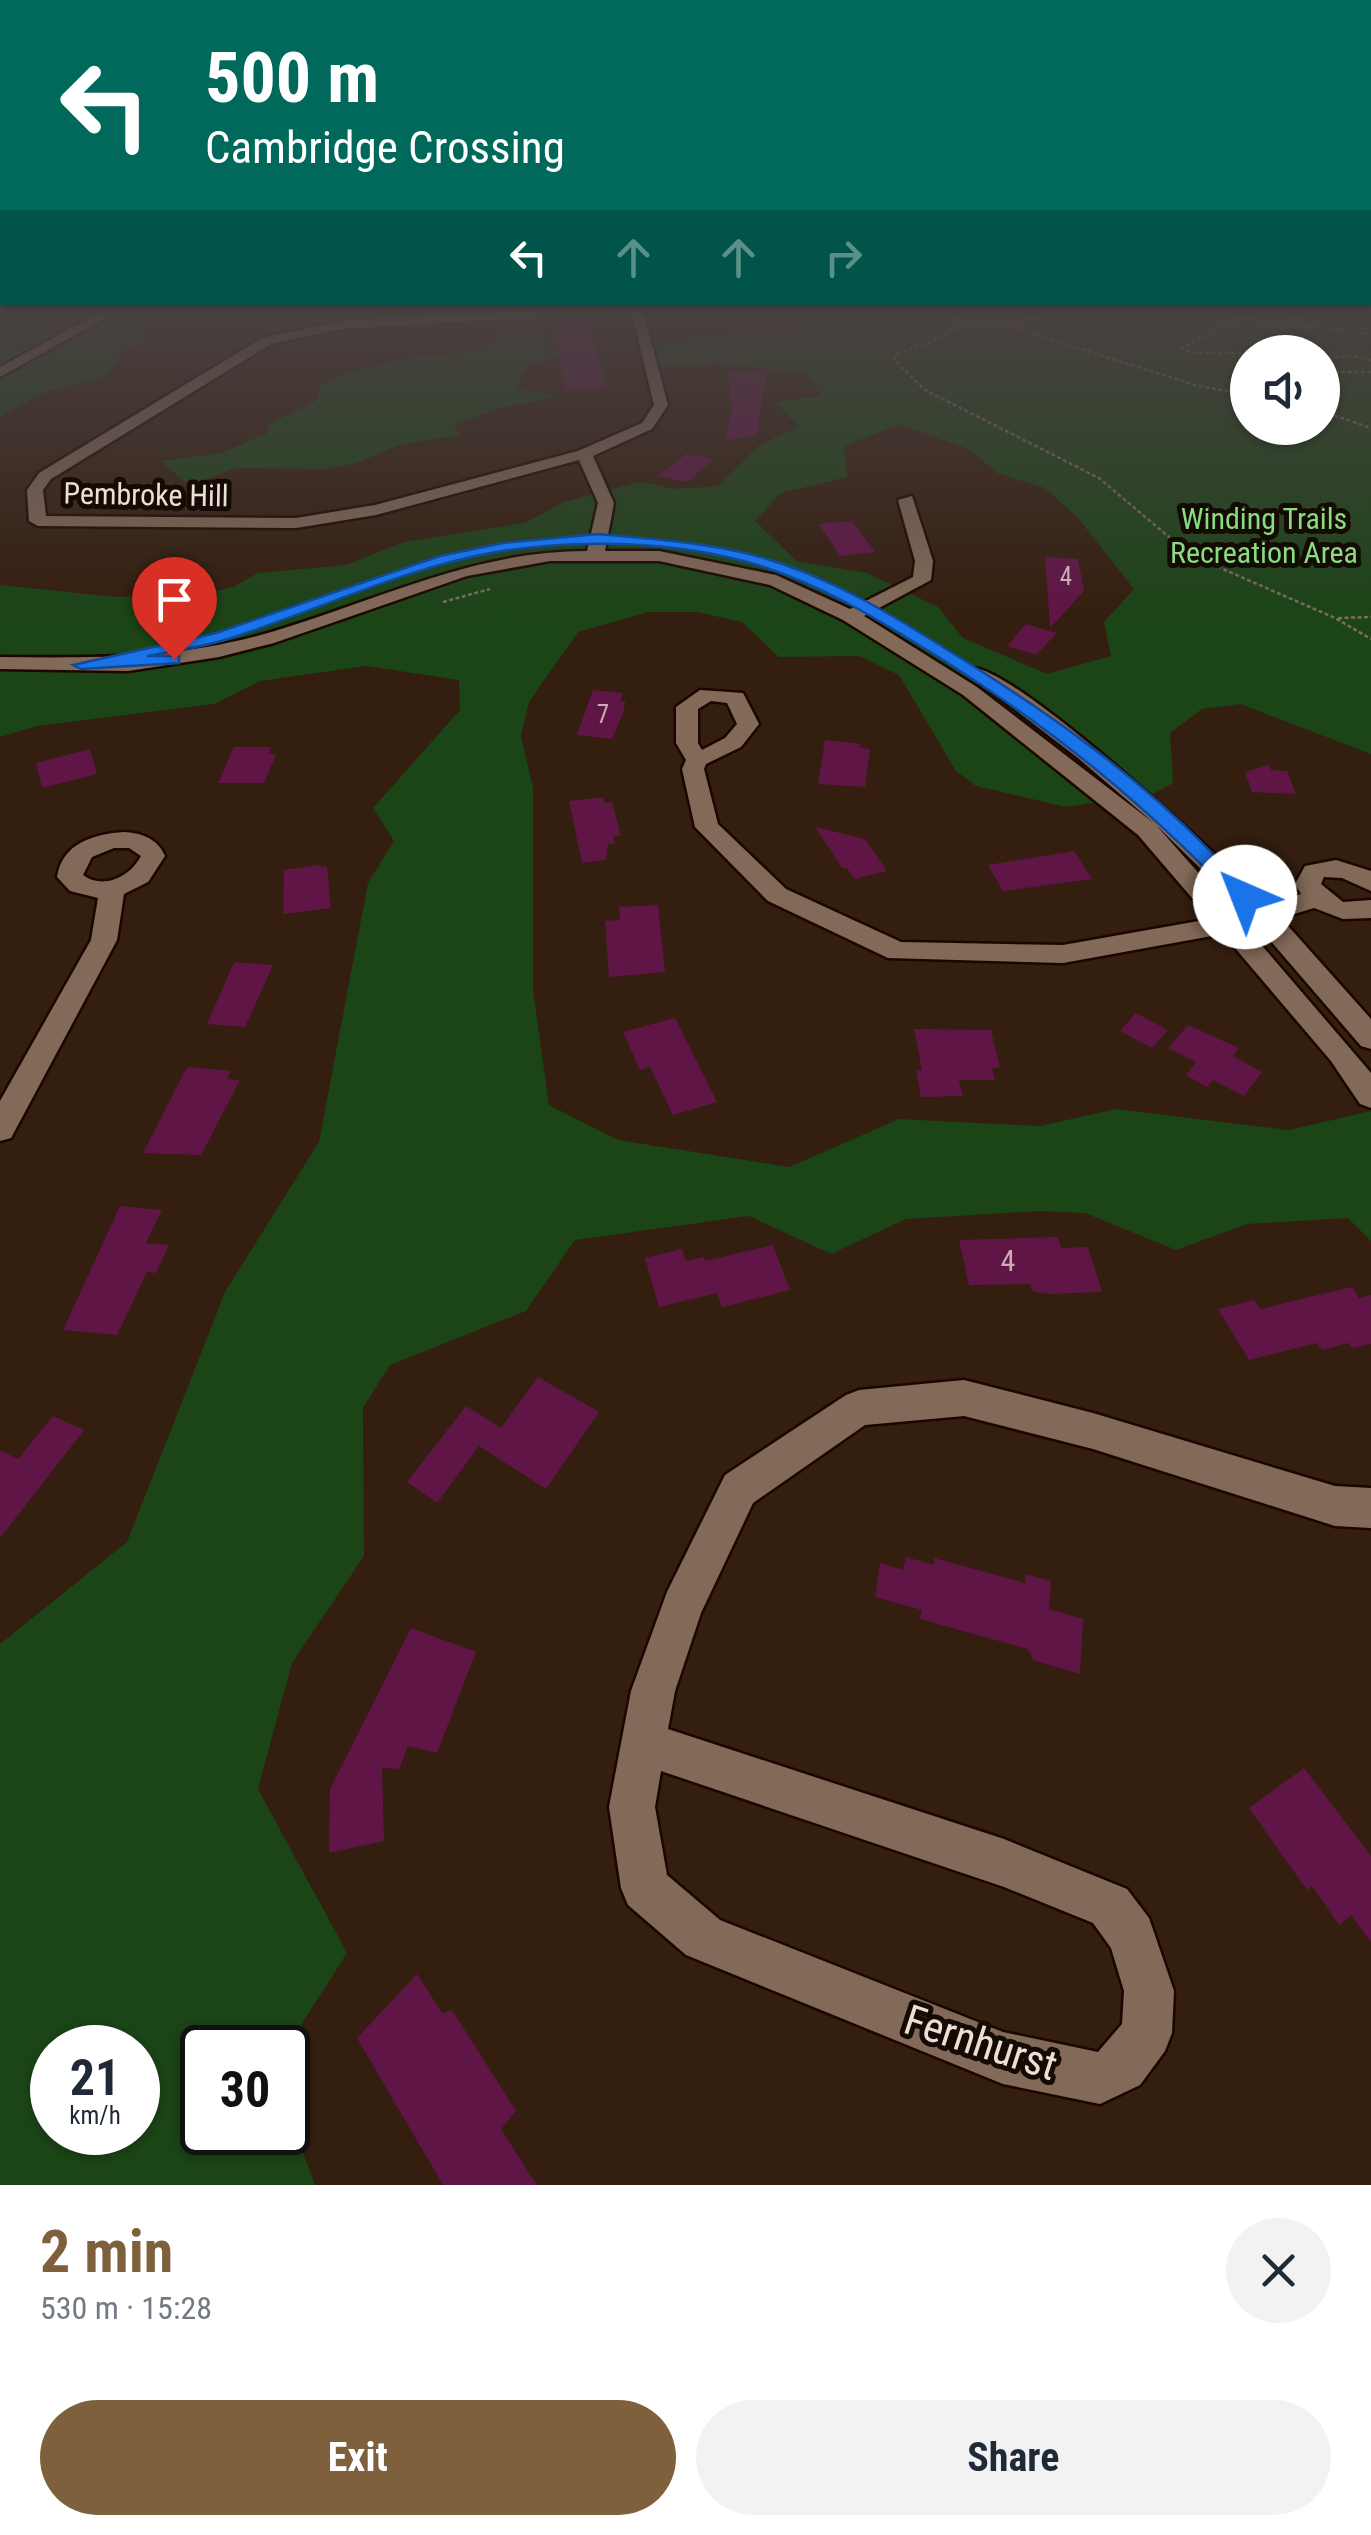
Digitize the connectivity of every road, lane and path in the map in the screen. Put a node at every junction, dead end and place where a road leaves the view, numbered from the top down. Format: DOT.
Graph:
graph roads {
  1 [pos="152,412"];
  2 [pos="656,412"];
  3 [pos="968,412"];
  4 [pos="1340,417"];
  5 [pos="1371,428"];
  6 [pos="584,454"];
  7 [pos="906,500"];
  8 [pos="597,546"];
  9 [pos="493,588"];
  10 [pos="438,604"];
  11 [pos="859,611"];
  12 [pos="1371,617"];
  13 [pos="1335,618"];
  14 [pos="1371,640"];
  15 [pos="0,663"];
  16 [pos="697,760"];
  17 [pos="1371,882"];
  18 [pos="112,889"];
  19 [pos="1317,898"];
  20 [pos="1371,909"];
  21 [pos="1264,914"];
  22 [pos="1231,924"];
  23 [pos="1371,1038"];
  24 [pos="1371,1096"];
  25 [pos="0,1129"];
  26 [pos="1371,1508"];
  27 [pos="644,1743"];
  1 -- 6 [label="street, Pembroke Hill"];
  2 -- 6 [label="street, Pembroke Hill"];
  3 -- 13 [label="path"];
  4 -- 5 [label="path"];
  6 -- 8 [label="street"];
  7 -- 11 [label="street"];
  8 -- 11 [label="street"];
  8 -- 15 [label="street"];
  9 -- 10 [label="path"];
  11 -- 21 [label="street"];
  11 -- 22 [label="street"];
  12 -- 13 [label="path"];
  13 -- 14 [label="path"];
  16 -- 22 [label="street"];
  17 -- 19 [label="street"];
  18 -- 25 [label="street"];
  19 -- 20 [label="street"];
  19 -- 21 [label="street"];
  21 -- 22 [label="street"];
  21 -- 23 [label="street"];
  22 -- 24 [label="street"];
  26 -- 27 [label="street, Fernhurst"];
  27 -- 27 [label="street, Fernhurst"];
}
